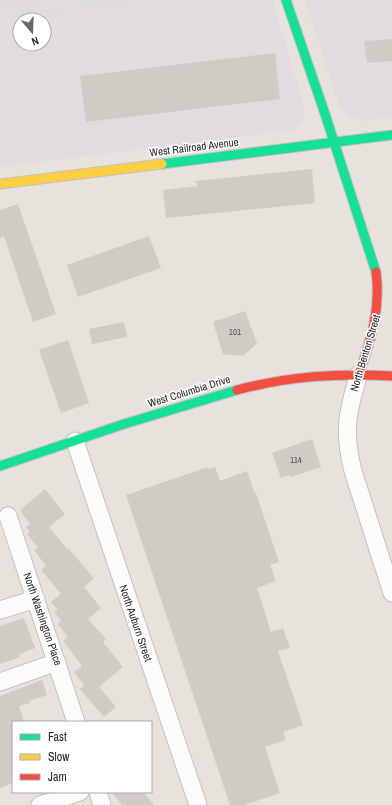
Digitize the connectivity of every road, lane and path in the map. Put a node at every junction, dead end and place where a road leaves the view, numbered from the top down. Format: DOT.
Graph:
graph roads {
  1 [pos="286,0"];
  2 [pos="392,135"];
  3 [pos="334,142"];
  4 [pos="0,184"];
  5 [pos="371,254"];
  6 [pos="385,278"];
  7 [pos="359,374"];
  8 [pos="392,376"];
  9 [pos="75,441"];
  10 [pos="0,466"];
  11 [pos="8,516"];
  12 [pos="392,593"];
  13 [pos="36,599"];
  14 [pos="0,610"];
  15 [pos="57,662"];
  16 [pos="0,682"];
  17 [pos="76,721"];
  18 [pos="77,793"];
  19 [pos="98,793"];
  20 [pos="40,805"];
  21 [pos="102,805"];
  22 [pos="198,805"];
  1 -- 3 [label="street, North Benton Street"];
  2 -- 3 [label="street, West Railroad Avenue"];
  3 -- 4 [label="street, West Railroad Avenue"];
  3 -- 5 [label="street, North Benton Street"];
  5 -- 6 [label="street"];
  5 -- 7 [label="street, North Benton Street"];
  7 -- 8 [label="street, West Columbia Drive"];
  7 -- 9 [label="street, West Columbia Drive"];
  7 -- 12 [label="street, North Benton Street"];
  9 -- 10 [label="street, West Columbia Drive"];
  9 -- 22 [label="street, North Auburn Street"];
  11 -- 13 [label="street, North Washington Place"];
  13 -- 14 [label="street"];
  13 -- 15 [label="street, North Washington Place"];
  15 -- 16 [label="street"];
  15 -- 17 [label="street, North Washington Place"];
  18 -- 20 [label="street"];
  19 -- 21 [label="street"];
}
